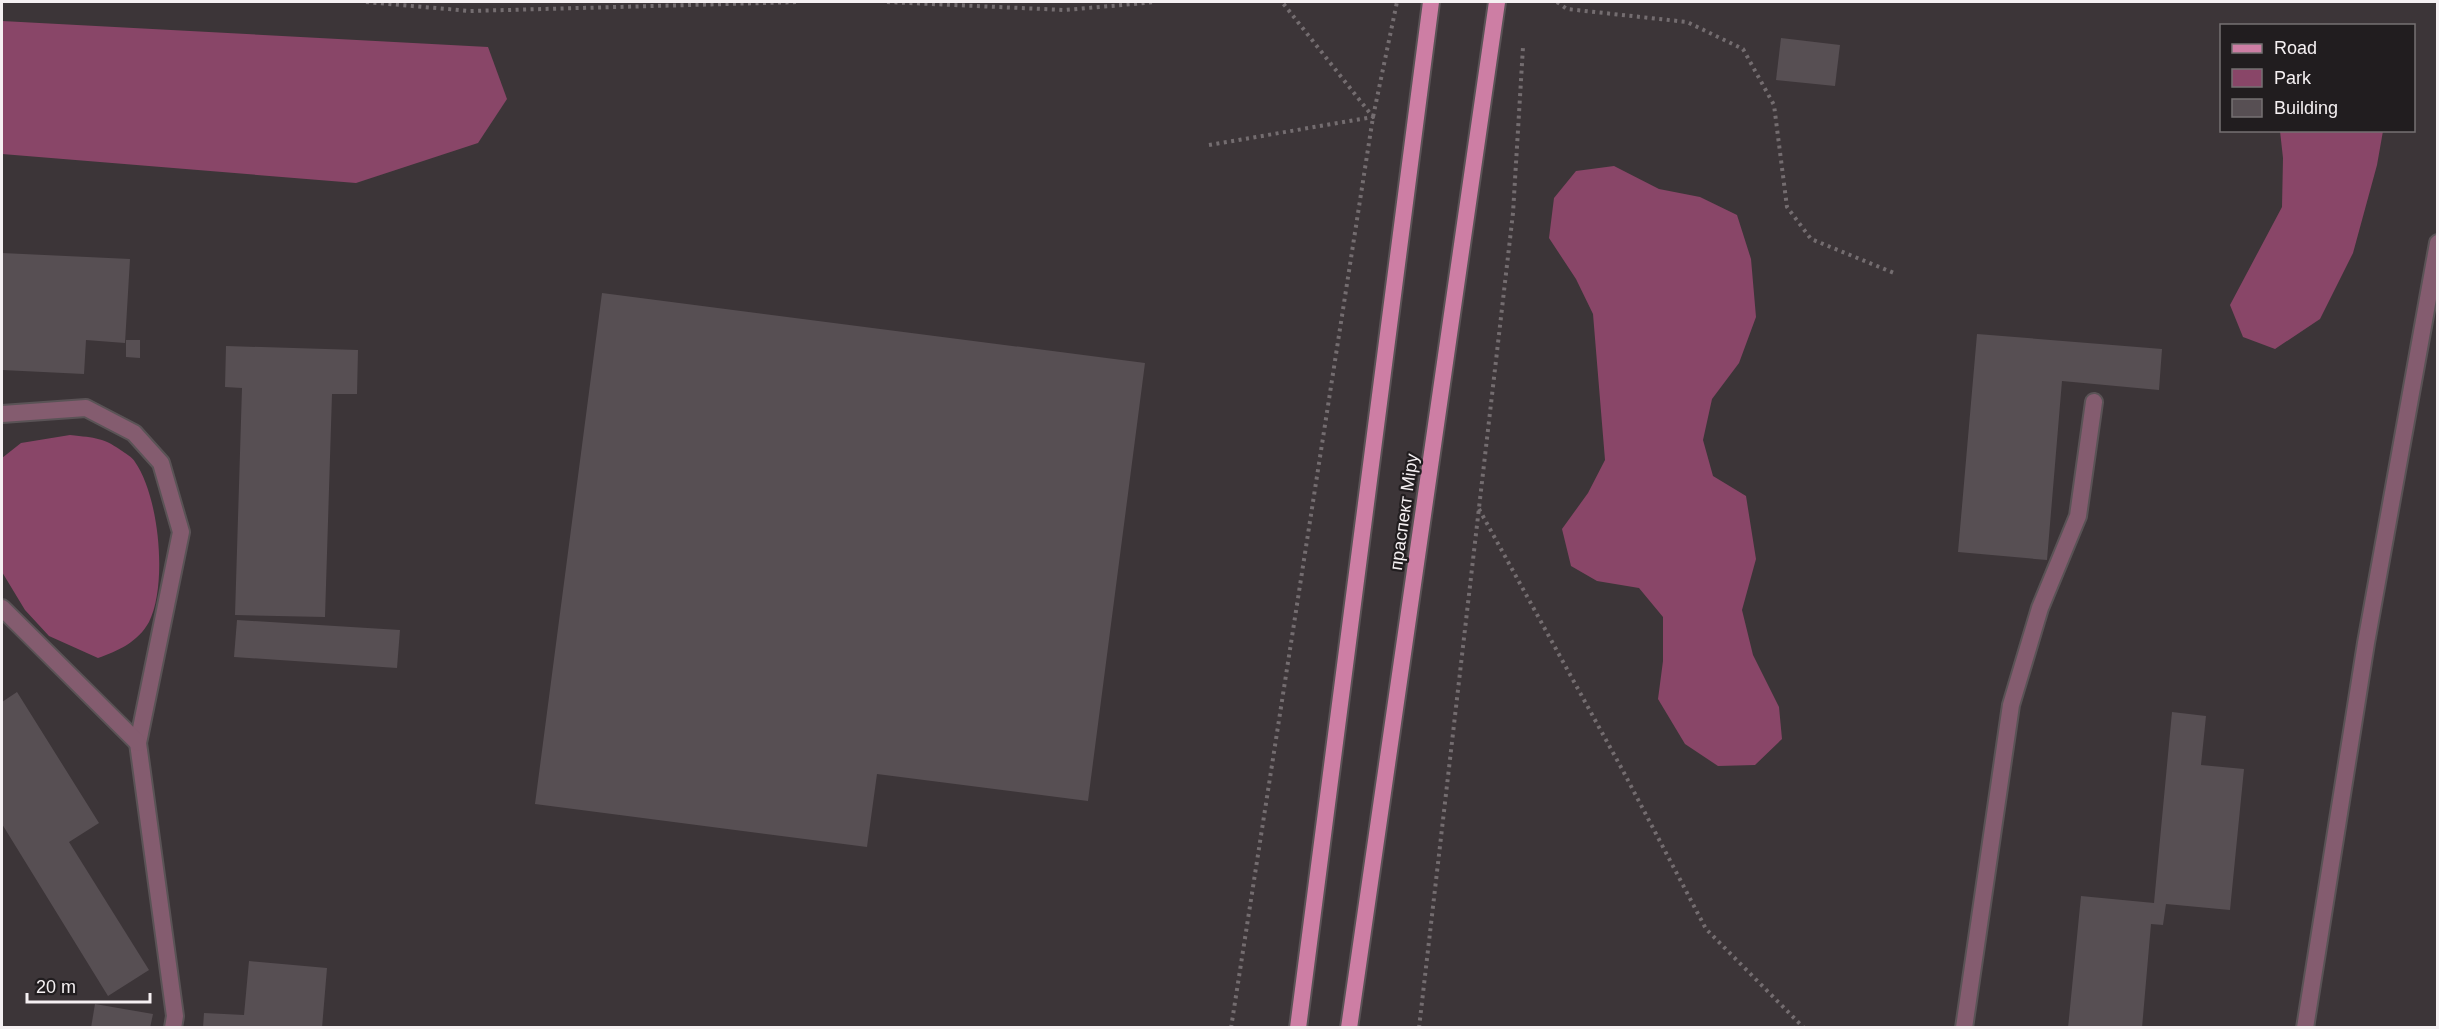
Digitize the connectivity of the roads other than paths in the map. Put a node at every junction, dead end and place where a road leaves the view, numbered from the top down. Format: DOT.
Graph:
graph roads {
  1 [pos="1430,5"];
  2 [pos="1496,9"];
  3 [pos="2438,243"];
  4 [pos="2094,402"];
  5 [pos="2,414"];
  6 [pos="2,608"];
  7 [pos="138,743"];
  8 [pos="173,1028"];
  9 [pos="1298,1028"];
  10 [pos="1349,1028"];
  11 [pos="1964,1028"];
  12 [pos="2304,1028"];
  1 -- 9 [label="main road"];
  2 -- 10 [label="main road, праспект Міру"];
  3 -- 12 [label="lane"];
  4 -- 11 [label="lane"];
  5 -- 7 [label="lane"];
  6 -- 7 [label="lane"];
  7 -- 8 [label="lane"];
}
